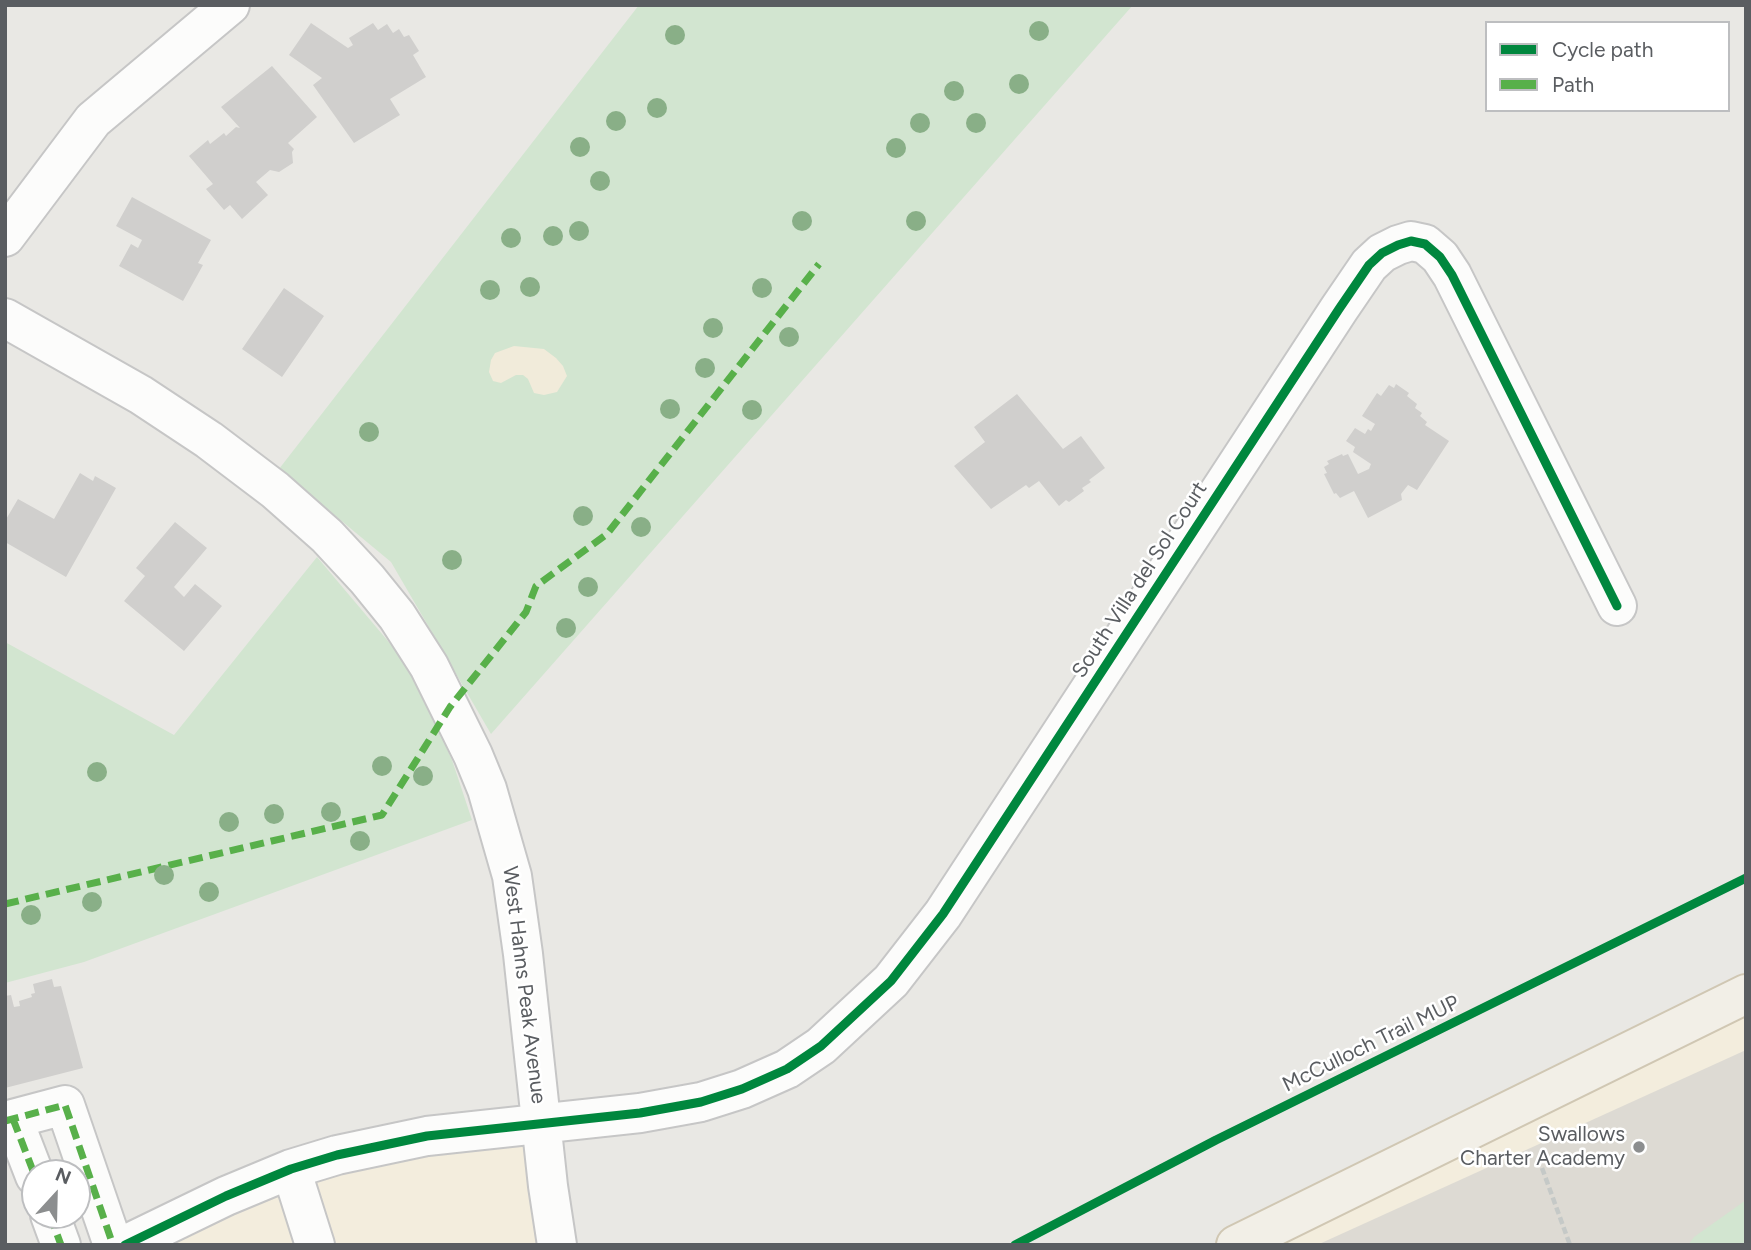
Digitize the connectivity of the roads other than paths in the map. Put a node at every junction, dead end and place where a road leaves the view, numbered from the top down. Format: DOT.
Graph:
graph roads {
  1 [pos="230,5"];
  2 [pos="5,237"];
  3 [pos="5,318"];
  4 [pos="1617,606"];
  5 [pos="1746,994"];
  6 [pos="9,1119"];
  7 [pos="541,1124"];
  8 [pos="27,1159"];
  9 [pos="291,1169"];
  10 [pos="113,1245"];
  11 [pos="125,1245"];
  12 [pos="315,1245"];
  13 [pos="558,1245"];
  14 [pos="1236,1245"];
  1 -- 2 [label="street"];
  3 -- 7 [label="street, West Hahns Peak Avenue"];
  4 -- 7 [label="street, South Villa del Sol Court"];
  5 -- 14 [label="main road"];
  6 -- 8 [label="street"];
  6 -- 10 [label="street"];
  7 -- 9 [label="street"];
  7 -- 13 [label="street, West Hahns Peak Avenue"];
  9 -- 11 [label="street"];
  9 -- 12 [label="street"];
}
